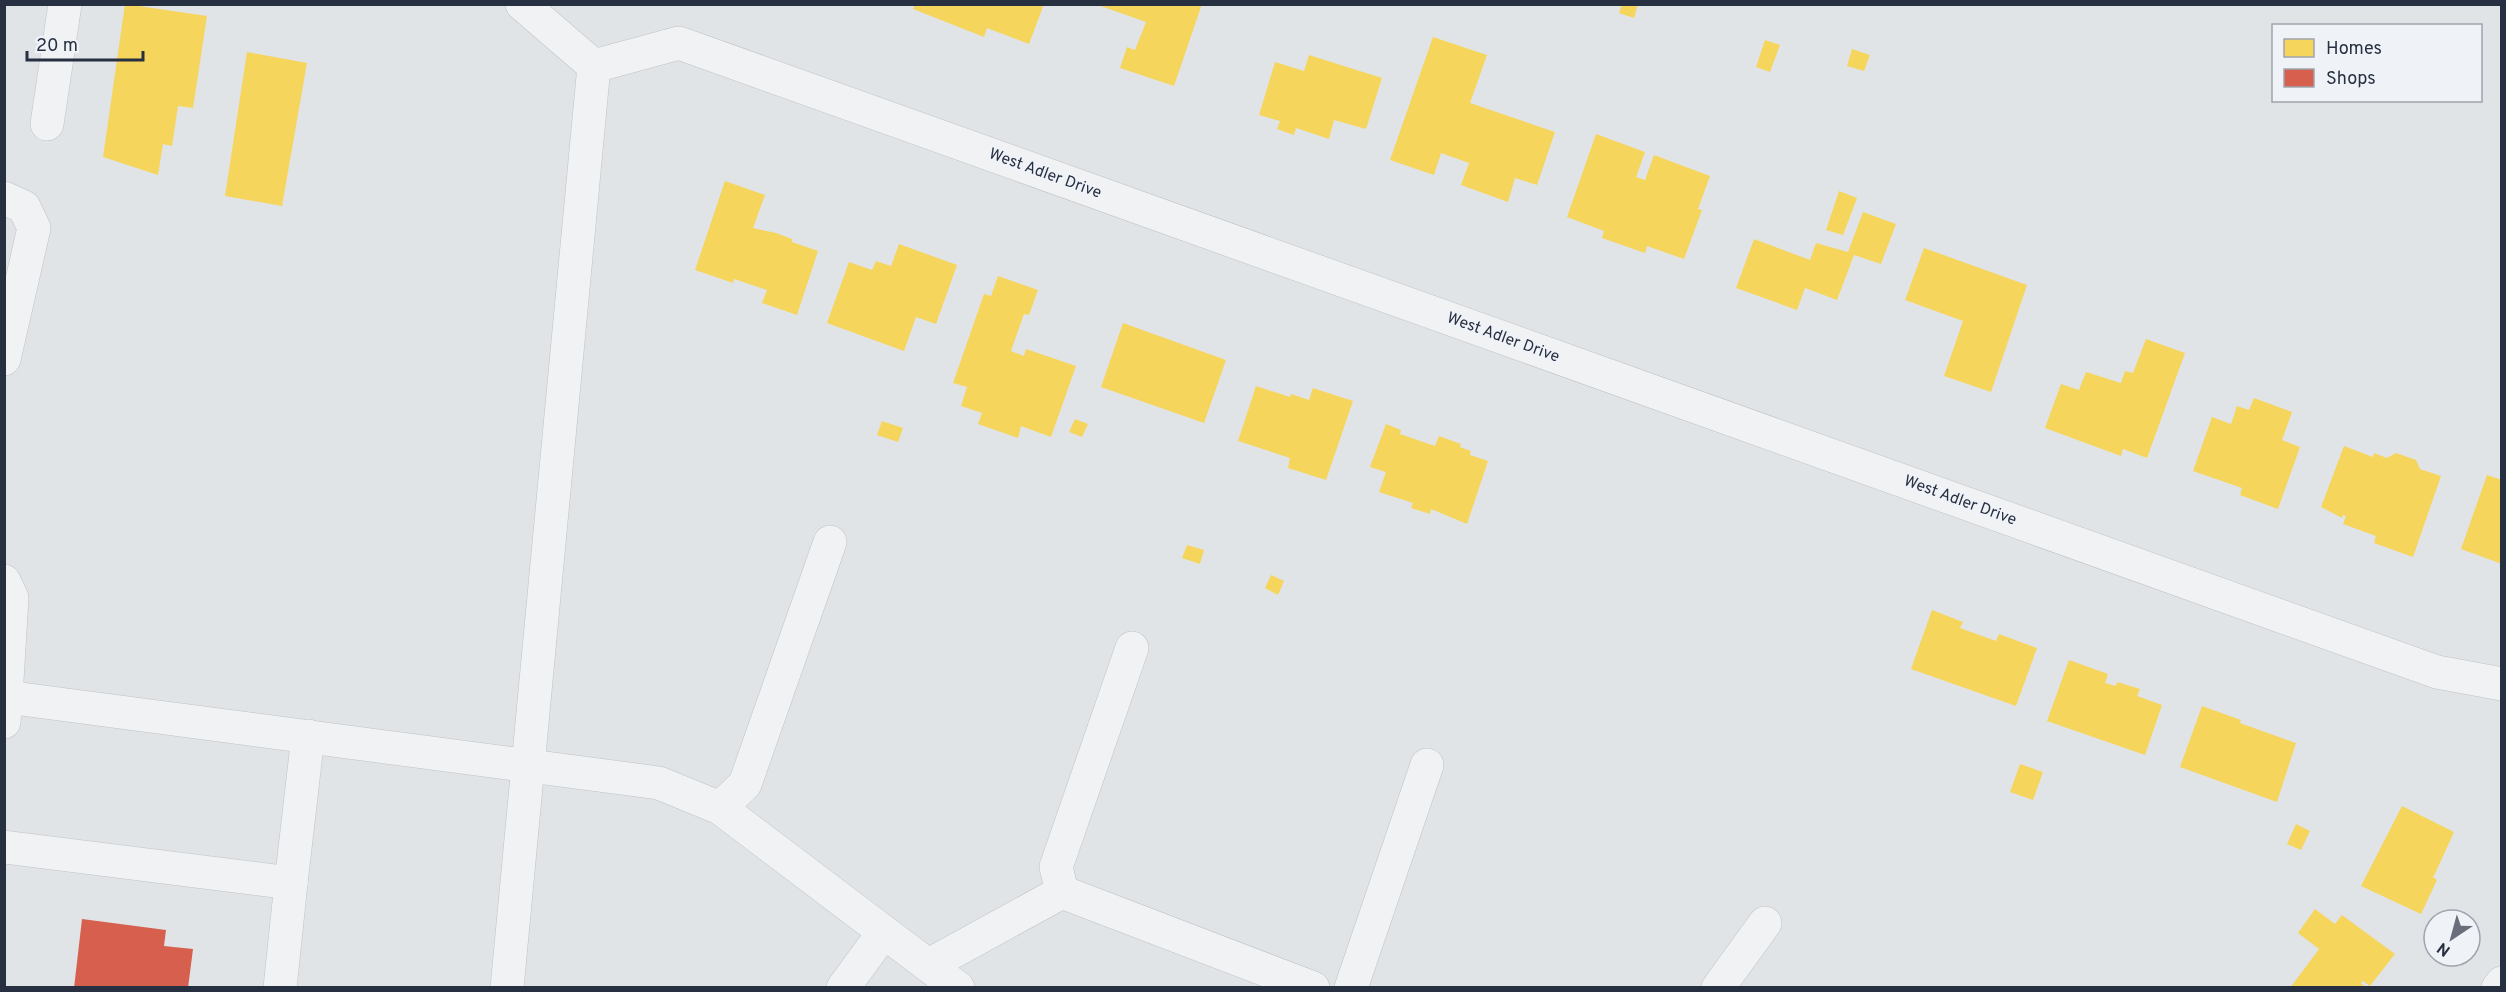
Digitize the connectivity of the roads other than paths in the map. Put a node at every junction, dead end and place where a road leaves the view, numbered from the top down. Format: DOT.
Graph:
graph roads {
  1 [pos="65,4"];
  2 [pos="522,4"];
  3 [pos="594,66"];
  4 [pos="46,124"];
  5 [pos="4,198"];
  6 [pos="4,359"];
  7 [pos="830,542"];
  8 [pos="4,582"];
  9 [pos="1132,648"];
  10 [pos="2502,684"];
  11 [pos="5,709"];
  12 [pos="308,736"];
  13 [pos="1427,765"];
  14 [pos="528,767"];
  15 [pos="720,808"];
  16 [pos="4,847"];
  17 [pos="291,883"];
  18 [pos="1062,892"];
  19 [pos="1765,923"];
  20 [pos="884,932"];
  21 [pos="928,965"];
  22 [pos="2502,983"];
  23 [pos="280,987"];
  24 [pos="507,987"];
  25 [pos="843,987"];
  26 [pos="958,987"];
  27 [pos="1312,987"];
  28 [pos="1351,987"];
  29 [pos="1718,987"];
  30 [pos="2498,987"];
  1 -- 4 [label="street"];
  2 -- 3 [label="street"];
  3 -- 10 [label="street, West Adler Drive"];
  3 -- 14 [label="street"];
  5 -- 6 [label="street"];
  7 -- 15 [label="street"];
  8 -- 11 [label="street"];
  9 -- 18 [label="street"];
  11 -- 12 [label="street"];
  12 -- 14 [label="street"];
  12 -- 17 [label="street"];
  13 -- 28 [label="street"];
  14 -- 15 [label="street"];
  14 -- 24 [label="street"];
  15 -- 20 [label="street"];
  16 -- 17 [label="street"];
  17 -- 23 [label="street"];
  18 -- 21 [label="street"];
  18 -- 27 [label="street"];
  19 -- 29 [label="street"];
  20 -- 21 [label="street"];
  20 -- 25 [label="street"];
  21 -- 26 [label="street"];
  22 -- 30 [label="street"];
}
